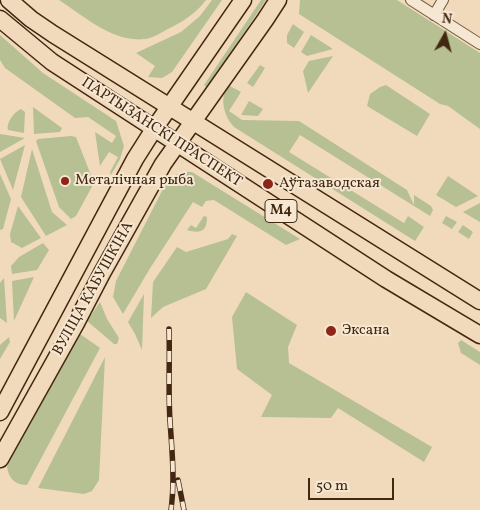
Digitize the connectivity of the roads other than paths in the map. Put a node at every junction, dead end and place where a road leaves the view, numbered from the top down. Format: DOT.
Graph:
graph roads {
  1 [pos="9,0"];
  2 [pos="243,0"];
  3 [pos="278,0"];
  4 [pos="411,0"];
  5 [pos="443,0"];
  6 [pos="434,14"];
  7 [pos="0,19"];
  8 [pos="480,44"];
  9 [pos="169,107"];
  10 [pos="192,122"];
  11 [pos="154,129"];
  12 [pos="177,144"];
  13 [pos="480,301"];
  14 [pos="480,335"];
  15 [pos="0,412"];
  16 [pos="0,459"];
  1 -- 9 [label="main road, ПАРТЫЗАНСКІ ПРАСПЕКТ / М4"];
  2 -- 9 [label="main road, ВУЛІЦА КАБУШКІНА"];
  3 -- 10 [label="main road, ВУЛІЦА КАБУШКІНА"];
  4 -- 6 [label="street"];
  5 -- 6 [label="street"];
  6 -- 8 [label="street"];
  7 -- 11 [label="main road, ПАРТЫЗАНСКІ ПРАСПЕКТ / М4"];
  9 -- 10 [label="main road, ПАРТЫЗАНСКІ ПРАСПЕКТ / М4"];
  9 -- 11 [label="main road, ВУЛІЦА КАБУШКІНА"];
  10 -- 12 [label="main road, ВУЛІЦА КАБУШКІНА"];
  10 -- 13 [label="main road, ПАРТЫЗАНСКІ ПРАСПЕКТ / М4"];
  11 -- 12 [label="main road, ПАРТЫЗАНСКІ ПРАСПЕКТ / М4"];
  11 -- 15 [label="main road, ВУЛІЦА КАБУШКІНА"];
  12 -- 14 [label="main road, ПАРТЫЗАНСКІ ПРАСПЕКТ / М4"];
  12 -- 16 [label="main road, ВУЛІЦА КАБУШКІНА"];
}
